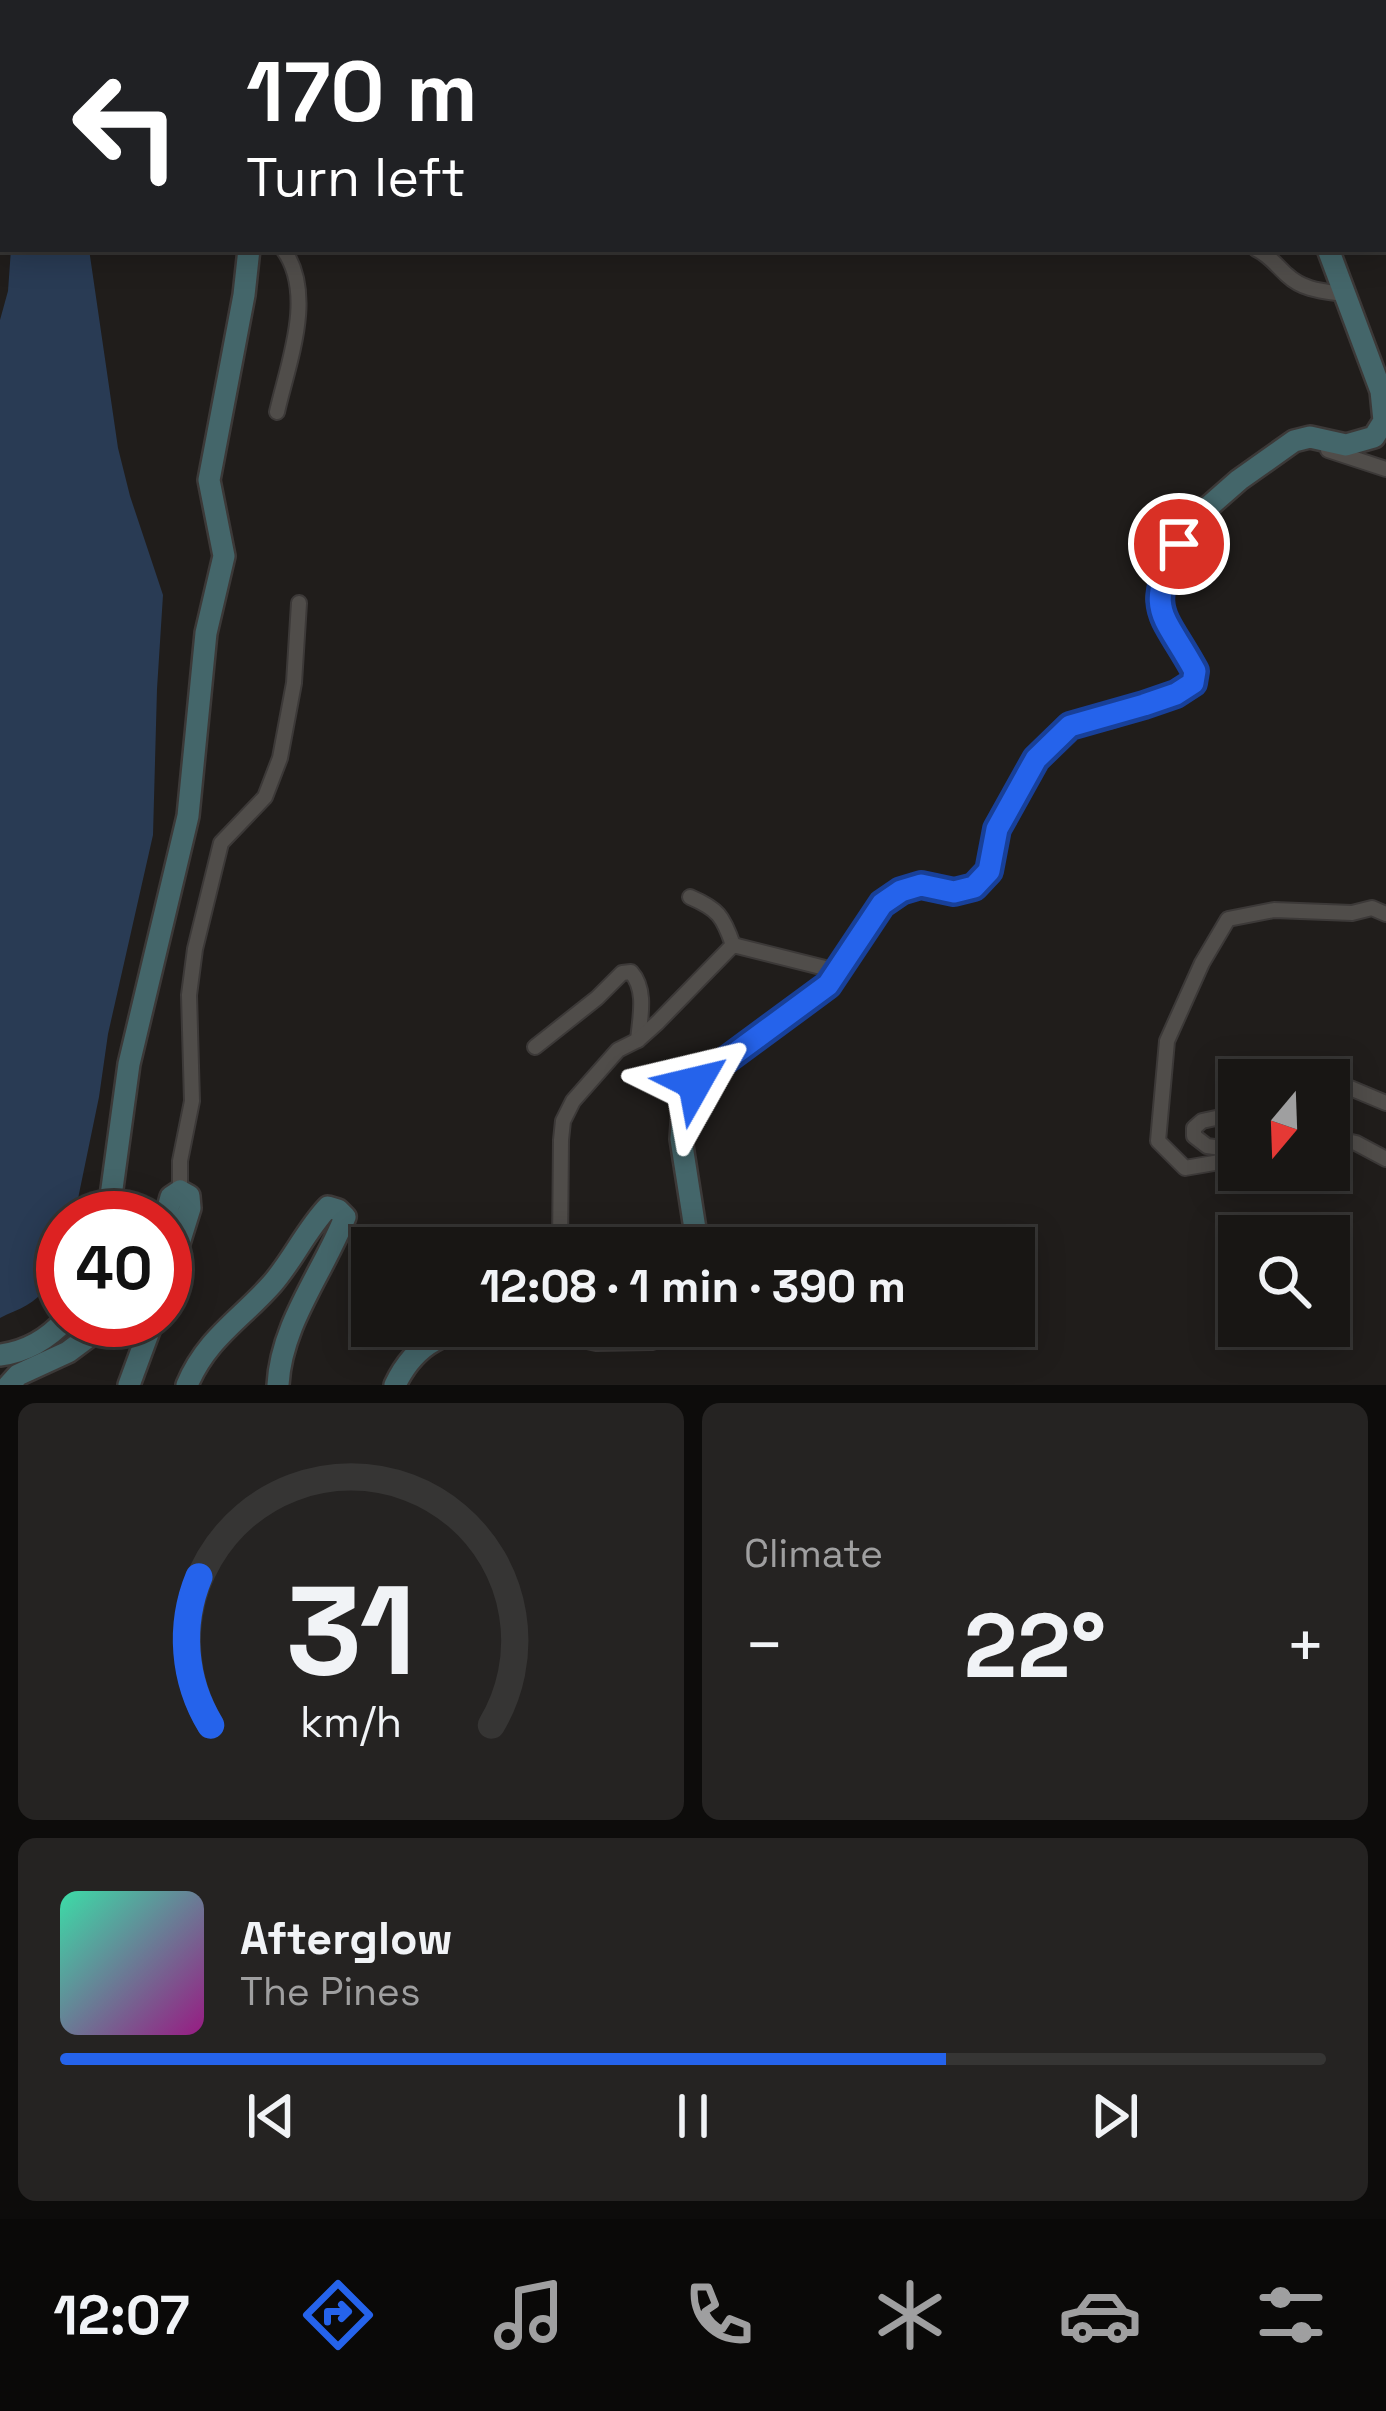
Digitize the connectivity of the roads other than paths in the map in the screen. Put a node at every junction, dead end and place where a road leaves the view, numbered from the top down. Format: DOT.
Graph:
graph roads {
  1 [pos="249,252"];
  2 [pos="285,252"];
  3 [pos="1262,252"];
  4 [pos="1329,252"];
  5 [pos="1343,294"];
  6 [pos="277,412"];
  7 [pos="1294,441"];
  8 [pos="1386,469"];
  9 [pos="299,604"];
  10 [pos="690,897"];
  11 [pos="1386,914"];
  12 [pos="733,945"];
  13 [pos="837,971"];
  14 [pos="638,1040"];
  15 [pos="535,1047"];
  16 [pos="1350,1088"];
  17 [pos="1386,1103"];
  18 [pos="1218,1118"];
  19 [pos="1350,1142"];
  20 [pos="1218,1147"];
  21 [pos="1386,1159"];
  22 [pos="1218,1162"];
  23 [pos="112,1191"];
  24 [pos="180,1191"];
  25 [pos="560,1227"];
  26 [pos="695,1227"];
  27 [pos="36,1343"];
  28 [pos="75,1347"];
  29 [pos="143,1347"];
  30 [pos="421,1347"];
  31 [pos="0,1355"];
  32 [pos="9,1385"];
  33 [pos="128,1385"];
  34 [pos="187,1385"];
  35 [pos="278,1385"];
  36 [pos="394,1385"];
  1 -- 23 [label="street"];
  2 -- 6 [label="street"];
  3 -- 5 [label="street"];
  4 -- 5 [label="street"];
  5 -- 7 [label="street"];
  7 -- 8 [label="street"];
  7 -- 13 [label="street"];
  9 -- 24 [label="street"];
  10 -- 12 [label="street"];
  11 -- 22 [label="street"];
  12 -- 13 [label="street"];
  12 -- 14 [label="street"];
  13 -- 26 [label="street"];
  14 -- 15 [label="street"];
  14 -- 25 [label="street"];
  16 -- 17 [label="street"];
  18 -- 20 [label="street"];
  19 -- 21 [label="street"];
  27 -- 31 [label="street"];
  28 -- 32 [label="street"];
  29 -- 33 [label="street"];
  30 -- 36 [label="street"];
  34 -- 35 [label="street"];
}
